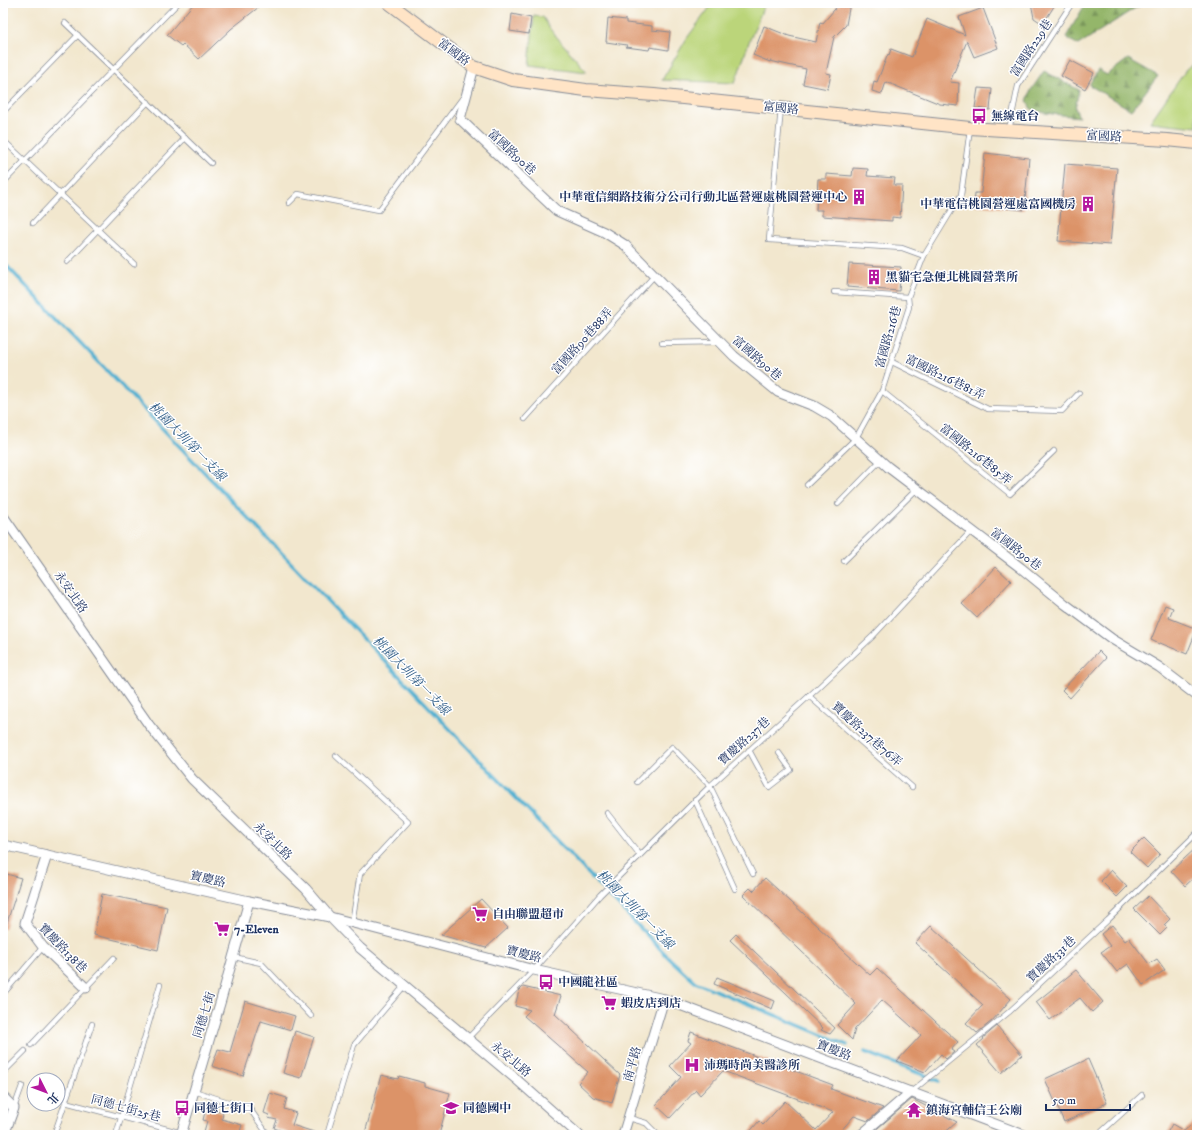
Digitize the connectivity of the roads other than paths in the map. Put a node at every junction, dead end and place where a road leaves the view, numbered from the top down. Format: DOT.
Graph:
graph roads {
  1 [pos="178,3"];
  2 [pos="389,3"];
  3 [pos="1072,3"];
  4 [pos="64,23"];
  5 [pos="78,35"];
  6 [pos="474,68"];
  7 [pos="114,69"];
  8 [pos="467,91"];
  9 [pos="148,102"];
  10 [pos="781,108"];
  11 [pos="3,112"];
  12 [pos="970,128"];
  13 [pos="1009,130"];
  14 [pos="185,138"];
  15 [pos="3,140"];
  16 [pos="1197,143"];
  17 [pos="24,161"];
  18 [pos="211,163"];
  19 [pos="3,183"];
  20 [pos="59,194"];
  21 [pos="289,203"];
  22 [pos="33,223"];
  23 [pos="97,230"];
  24 [pos="924,256"];
  25 [pos="67,262"];
  26 [pos="134,264"];
  27 [pos="654,276"];
  28 [pos="834,292"];
  29 [pos="908,297"];
  30 [pos="720,342"];
  31 [pos="662,343"];
  32 [pos="892,362"];
  33 [pos="882,391"];
  34 [pos="1079,393"];
  35 [pos="525,419"];
  36 [pos="856,438"];
  37 [pos="1054,451"];
  38 [pos="881,460"];
  39 [pos="807,485"];
  40 [pos="917,489"];
  41 [pos="838,504"];
  42 [pos="3,516"];
  43 [pos="972,530"];
  44 [pos="844,561"];
  45 [pos="809,696"];
  46 [pos="1197,696"];
  47 [pos="749,750"];
  48 [pos="779,753"];
  49 [pos="336,756"];
  50 [pos="637,782"];
  51 [pos="710,786"];
  52 [pos="912,787"];
  53 [pos="695,800"];
  54 [pos="607,813"];
  55 [pos="1197,832"];
  56 [pos="3,845"];
  57 [pos="47,855"];
  58 [pos="640,855"];
  59 [pos="753,874"];
  60 [pos="735,889"];
  61 [pos="249,901"];
  62 [pos="330,917"];
  63 [pos="352,923"];
  64 [pos="43,947"];
  65 [pos="234,957"];
  66 [pos="114,958"];
  67 [pos="534,970"];
  68 [pos="160,985"];
  69 [pos="405,985"];
  70 [pos="86,988"];
  71 [pos="3,994"];
  72 [pos="664,999"];
  73 [pos="312,1016"];
  74 [pos="92,1024"];
  75 [pos="468,1038"];
  76 [pos="30,1044"];
  77 [pos="25,1051"];
  78 [pos="3,1073"];
  79 [pos="22,1086"];
  80 [pos="194,1091"];
  81 [pos="911,1092"];
  82 [pos="1142,1095"];
  83 [pos="3,1097"];
  84 [pos="66,1102"];
  85 [pos="14,1108"];
  86 [pos="62,1112"];
  87 [pos="121,1117"];
  88 [pos="628,1118"];
  89 [pos="182,1134"];
  90 [pos="4,1135"];
  91 [pos="54,1135"];
  92 [pos="116,1135"];
  93 [pos="268,1135"];
  94 [pos="327,1135"];
  95 [pos="579,1135"];
  96 [pos="623,1135"];
  97 [pos="658,1135"];
  98 [pos="861,1135"];
  99 [pos="1024,1135"];
  100 [pos="1098,1135"];
  1 -- 7 [label="lane"];
  2 -- 6 [label="street, 富國路"];
  3 -- 13 [label="lane, 富國路229巷"];
  4 -- 5 [label="lane"];
  5 -- 7 [label="lane"];
  5 -- 11 [label="lane"];
  6 -- 8 [label="street, 富國路90巷"];
  6 -- 10 [label="street, 富國路"];
  7 -- 9 [label="lane"];
  7 -- 17 [label="lane"];
  8 -- 21 [label="lane"];
  8 -- 27 [label="street, 富國路90巷"];
  9 -- 14 [label="lane"];
  9 -- 20 [label="lane"];
  10 -- 12 [label="street, 富國路"];
  10 -- 24 [label="lane"];
  12 -- 13 [label="street, 富國路"];
  12 -- 24 [label="lane, 富國路216巷"];
  13 -- 16 [label="street, 富國路"];
  14 -- 18 [label="lane"];
  14 -- 23 [label="lane"];
  15 -- 17 [label="lane"];
  17 -- 19 [label="lane"];
  17 -- 20 [label="lane"];
  20 -- 22 [label="lane"];
  20 -- 23 [label="lane"];
  23 -- 25 [label="lane"];
  23 -- 26 [label="lane"];
  24 -- 29 [label="lane, 富國路216巷"];
  27 -- 30 [label="street, 富國路90巷"];
  27 -- 35 [label="lane, 富國路90巷88弄"];
  28 -- 29 [label="lane"];
  29 -- 32 [label="lane, 富國路216巷"];
  30 -- 31 [label="lane"];
  30 -- 36 [label="street, 富國路90巷"];
  32 -- 33 [label="lane, 富國路216巷"];
  32 -- 34 [label="lane, 富國路216巷81弄"];
  33 -- 36 [label="lane, 富國路216巷"];
  33 -- 37 [label="lane, 富國路216巷85弄"];
  36 -- 38 [label="street, 富國路90巷"];
  36 -- 39 [label="lane, 富國路216巷"];
  38 -- 40 [label="street, 富國路90巷"];
  38 -- 41 [label="lane"];
  40 -- 43 [label="street, 富國路90巷"];
  40 -- 44 [label="lane"];
  42 -- 62 [label="street, 永安北路"];
  43 -- 45 [label="lane, 寶慶路237巷"];
  43 -- 46 [label="street, 富國路90巷"];
  45 -- 47 [label="lane, 寶慶路237巷"];
  45 -- 52 [label="lane, 寶慶路237巷76弄"];
  47 -- 48 [label="lane"];
  47 -- 51 [label="lane, 寶慶路237巷"];
  49 -- 63 [label="lane"];
  50 -- 51 [label="lane"];
  51 -- 53 [label="lane, 寶慶路237巷"];
  51 -- 59 [label="lane"];
  53 -- 58 [label="lane, 寶慶路237巷"];
  53 -- 60 [label="lane"];
  54 -- 58 [label="lane"];
  55 -- 81 [label="lane, 寶慶路331巷"];
  56 -- 57 [label="street, 寶慶路"];
  57 -- 61 [label="street, 寶慶路"];
  57 -- 64 [label="street, 寶慶路138巷"];
  58 -- 67 [label="lane, 寶慶路237巷"];
  61 -- 62 [label="street, 寶慶路"];
  61 -- 65 [label="street, 同德七街"];
  62 -- 63 [label="street, 寶慶路"];
  62 -- 69 [label="street, 永安北路"];
  63 -- 67 [label="street, 寶慶路"];
  64 -- 70 [label="street, 寶慶路138巷"];
  64 -- 71 [label="lane"];
  65 -- 73 [label="lane"];
  65 -- 80 [label="street, 同德七街"];
  66 -- 70 [label="lane"];
  67 -- 72 [label="street, 寶慶路"];
  67 -- 75 [label="lane, 寶慶路237巷"];
  68 -- 87 [label="lane"];
  69 -- 75 [label="street, 永安北路"];
  69 -- 94 [label="lane"];
  70 -- 76 [label="lane"];
  72 -- 81 [label="street, 寶慶路"];
  72 -- 88 [label="street, 南平路"];
  74 -- 84 [label="lane"];
  75 -- 95 [label="street, 永安北路"];
  77 -- 78 [label="lane"];
  79 -- 85 [label="lane"];
  80 -- 89 [label="street, 同德七街"];
  80 -- 93 [label="lane"];
  81 -- 98 [label="street"];
  81 -- 99 [label="street, 寶慶路"];
  82 -- 100 [label="lane"];
  83 -- 85 [label="street"];
  84 -- 87 [label="lane, 同德七街25巷"];
  85 -- 90 [label="street"];
  86 -- 91 [label="lane"];
  87 -- 89 [label="lane, 同德七街25巷"];
  87 -- 92 [label="lane"];
  88 -- 96 [label="street, 南平路"];
  88 -- 97 [label="lane"];
}
